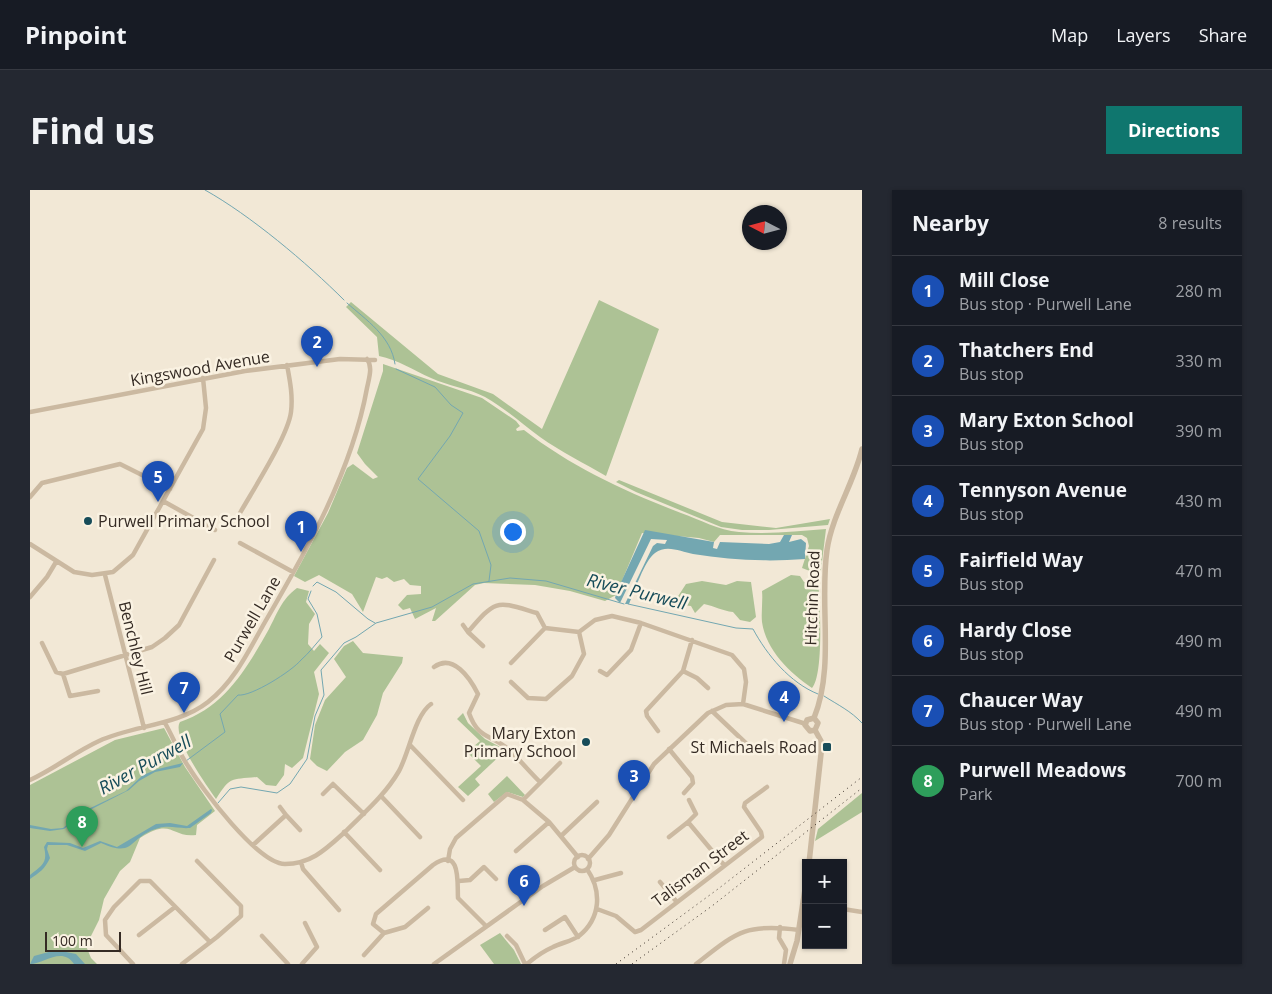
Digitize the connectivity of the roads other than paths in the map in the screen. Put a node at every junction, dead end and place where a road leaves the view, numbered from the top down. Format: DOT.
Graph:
graph roads {
  1 [pos="366,359"];
  2 [pos="375,360"];
  3 [pos="287,365"];
  4 [pos="203,378"];
  5 [pos="30,412"];
  6 [pos="862,449"];
  7 [pos="170,489"];
  8 [pos="30,498"];
  9 [pos="163,502"];
  10 [pos="240,513"];
  11 [pos="215,530"];
  12 [pos="240,543"];
  13 [pos="30,544"];
  14 [pos="214,560"];
  15 [pos="56,562"];
  16 [pos="293,572"];
  17 [pos="105,575"];
  18 [pos="30,597"];
  19 [pos="641,623"];
  20 [pos="463,625"];
  21 [pos="545,628"];
  22 [pos="468,632"];
  23 [pos="580,632"];
  24 [pos="692,640"];
  25 [pos="42,643"];
  26 [pos="482,646"];
  27 [pos="125,656"];
  28 [pos="510,663"];
  29 [pos="434,667"];
  30 [pos="600,671"];
  31 [pos="683,671"];
  32 [pos="63,674"];
  33 [pos="511,682"];
  34 [pos="708,688"];
  35 [pos="98,691"];
  36 [pos="431,704"];
  37 [pos="743,704"];
  38 [pos="712,711"];
  39 [pos="814,718"];
  40 [pos="165,722"];
  41 [pos="806,724"];
  42 [pos="144,728"];
  43 [pos="816,730"];
  44 [pos="658,732"];
  45 [pos="410,745"];
  46 [pos="669,749"];
  47 [pos="752,749"];
  48 [pos="560,763"];
  49 [pos="30,780"];
  50 [pos="540,782"];
  51 [pos="767,786"];
  52 [pos="684,793"];
  53 [pos="323,794"];
  54 [pos="381,796"];
  55 [pos="463,800"];
  56 [pos="523,800"];
  57 [pos="690,800"];
  58 [pos="597,802"];
  59 [pos="280,807"];
  60 [pos="364,814"];
  61 [pos="286,815"];
  62 [pos="549,822"];
  63 [pos="688,822"];
  64 [pos="300,830"];
  65 [pos="344,832"];
  66 [pos="420,836"];
  67 [pos="561,836"];
  68 [pos="669,837"];
  69 [pos="253,845"];
  70 [pos="516,851"];
  71 [pos="578,857"];
  72 [pos="588,859"];
  73 [pos="809,859"];
  74 [pos="197,861"];
  75 [pos="448,861"];
  76 [pos="301,862"];
  77 [pos="724,865"];
  78 [pos="575,866"];
  79 [pos="587,869"];
  80 [pos="380,870"];
  81 [pos="621,873"];
  82 [pos="496,879"];
  83 [pos="595,880"];
  84 [pos="459,881"];
  85 [pos="660,882"];
  86 [pos="676,901"];
  87 [pos="804,904"];
  88 [pos="175,907"];
  89 [pos="428,908"];
  90 [pos="339,910"];
  91 [pos="597,910"];
  92 [pos="847,910"];
  93 [pos="862,912"];
  94 [pos="305,923"];
  95 [pos="486,926"];
  96 [pos="780,927"];
  97 [pos="546,930"];
  98 [pos="799,930"];
  99 [pos="384,932"];
  100 [pos="140,935"];
  101 [pos="262,936"];
  102 [pos="507,936"];
  103 [pos="578,937"];
  104 [pos="210,942"];
  105 [pos="317,947"];
  106 [pos="322,950"];
  107 [pos="364,955"];
  108 [pos="534,962"];
  109 [pos="133,964"];
  110 [pos="182,964"];
  111 [pos="288,964"];
  112 [pos="302,964"];
  113 [pos="434,964"];
  114 [pos="526,964"];
  115 [pos="696,964"];
  116 [pos="784,964"];
  117 [pos="790,964"];
  1 -- 2 [label="street, Kingswood Avenue"];
  1 -- 3 [label="street, Kingswood Avenue"];
  1 -- 16 [label="street, Purwell Lane"];
  3 -- 4 [label="street, Kingswood Avenue"];
  3 -- 10 [label="street"];
  4 -- 5 [label="street, Kingswood Avenue"];
  4 -- 7 [label="street"];
  6 -- 39 [label="street, Hitchin Road"];
  7 -- 8 [label="street"];
  7 -- 9 [label="street"];
  9 -- 11 [label="street"];
  9 -- 17 [label="street"];
  12 -- 16 [label="street"];
  13 -- 15 [label="street"];
  14 -- 27 [label="street"];
  15 -- 17 [label="street"];
  15 -- 18 [label="street"];
  16 -- 40 [label="street, Purwell Lane"];
  17 -- 27 [label="street, Benchley Hill"];
  19 -- 23 [label="street"];
  19 -- 24 [label="street"];
  19 -- 30 [label="street"];
  20 -- 22 [label="street"];
  21 -- 22 [label="street"];
  21 -- 23 [label="street"];
  21 -- 28 [label="street"];
  22 -- 26 [label="street"];
  23 -- 33 [label="street"];
  24 -- 31 [label="street"];
  24 -- 37 [label="street"];
  25 -- 32 [label="street"];
  27 -- 32 [label="street"];
  27 -- 42 [label="street, Benchley Hill"];
  29 -- 50 [label="street"];
  31 -- 34 [label="street"];
  31 -- 44 [label="street"];
  32 -- 35 [label="street"];
  36 -- 45 [label="street"];
  37 -- 38 [label="street"];
  37 -- 41 [label="street"];
  38 -- 46 [label="street"];
  38 -- 47 [label="street"];
  39 -- 41 [label="street"];
  39 -- 43 [label="street"];
  40 -- 42 [label="street, Purwell Lane"];
  40 -- 69 [label="street"];
  41 -- 43 [label="street"];
  42 -- 49 [label="street, Purwell Lane"];
  43 -- 73 [label="street"];
  45 -- 54 [label="street"];
  45 -- 55 [label="street"];
  46 -- 52 [label="street"];
  46 -- 72 [label="street"];
  48 -- 50 [label="street"];
  50 -- 56 [label="street"];
  51 -- 77 [label="street, Talisman Street"];
  53 -- 60 [label="street"];
  54 -- 60 [label="street"];
  54 -- 66 [label="street"];
  56 -- 62 [label="street"];
  56 -- 75 [label="street"];
  57 -- 63 [label="street"];
  58 -- 67 [label="street"];
  59 -- 61 [label="street"];
  60 -- 65 [label="street"];
  61 -- 64 [label="street"];
  61 -- 69 [label="street"];
  62 -- 67 [label="street"];
  62 -- 70 [label="street"];
  63 -- 68 [label="street"];
  63 -- 77 [label="street"];
  65 -- 76 [label="street"];
  65 -- 80 [label="street"];
  67 -- 71 [label="street"];
  69 -- 76 [label="street"];
  71 -- 72 [label="street"];
  71 -- 78 [label="street"];
  72 -- 79 [label="street"];
  74 -- 104 [label="street"];
  75 -- 84 [label="street"];
  75 -- 99 [label="street"];
  76 -- 90 [label="street"];
  77 -- 86 [label="street, Talisman Street"];
  78 -- 79 [label="street"];
  78 -- 95 [label="street"];
  79 -- 83 [label="street"];
  81 -- 83 [label="street"];
  82 -- 84 [label="street"];
  83 -- 91 [label="street"];
  84 -- 95 [label="street"];
  85 -- 86 [label="street"];
  86 -- 91 [label="street, Talisman Street"];
  87 -- 98 [label="street"];
  88 -- 100 [label="street"];
  88 -- 104 [label="street"];
  88 -- 109 [label="street"];
  89 -- 99 [label="street"];
  91 -- 103 [label="street"];
  92 -- 93 [label="street"];
  94 -- 105 [label="street"];
  95 -- 113 [label="street"];
  96 -- 98 [label="street"];
  96 -- 115 [label="street"];
  96 -- 116 [label="street"];
  97 -- 103 [label="street"];
  98 -- 117 [label="street"];
  99 -- 107 [label="street"];
  101 -- 111 [label="street"];
  102 -- 114 [label="street"];
  103 -- 108 [label="street"];
  104 -- 110 [label="street"];
  105 -- 106 [label="street"];
  105 -- 112 [label="street"];
  108 -- 114 [label="street"];
}
